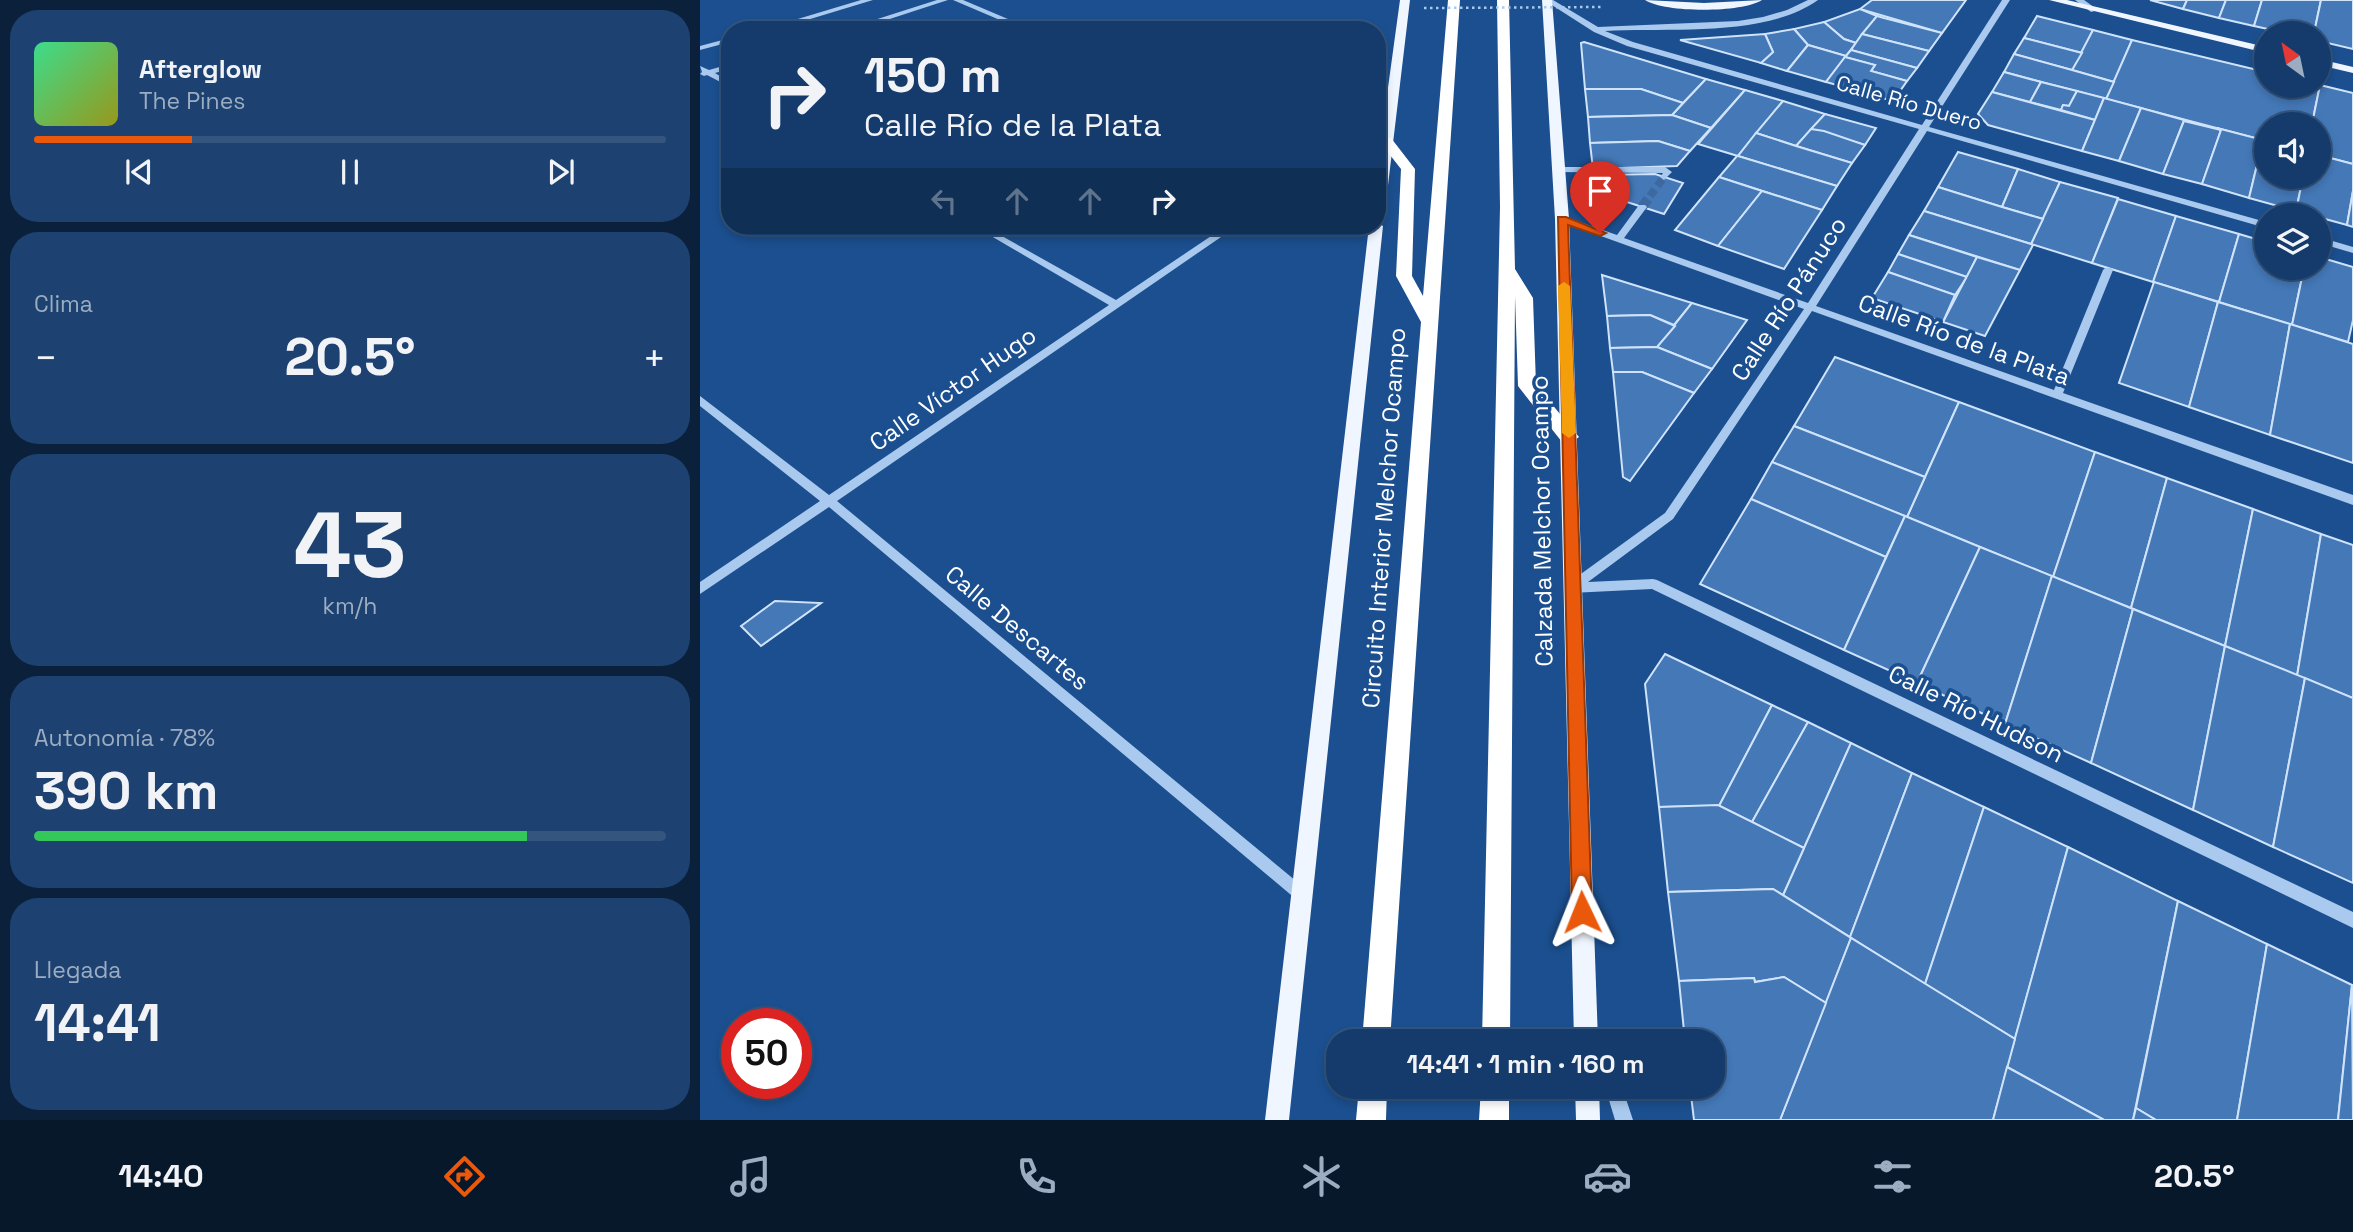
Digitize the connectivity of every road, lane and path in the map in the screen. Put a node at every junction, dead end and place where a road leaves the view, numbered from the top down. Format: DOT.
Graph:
graph roads {
  1 [pos="869,0"];
  2 [pos="944,0"];
  3 [pos="957,0"];
  4 [pos="1405,0"];
  5 [pos="1454,0"];
  6 [pos="1503,0"];
  7 [pos="1548,0"];
  8 [pos="1650,0"];
  9 [pos="1757,0"];
  10 [pos="1814,0"];
  11 [pos="2006,0"];
  12 [pos="2054,0"];
  13 [pos="2079,0"];
  14 [pos="1601,7"];
  15 [pos="1424,8"];
  16 [pos="2094,9"];
  17 [pos="796,21"];
  18 [pos="876,21"];
  19 [pos="1008,21"];
  20 [pos="1597,30"];
  21 [pos="721,42"];
  22 [pos="2254,47"];
  23 [pos="700,48"];
  24 [pos="2331,65"];
  25 [pos="721,68"];
  26 [pos="2353,70"];
  27 [pos="702,72"];
  28 [pos="721,81"];
  29 [pos="1386,118"];
  30 [pos="1926,126"];
  31 [pos="1386,133"];
  32 [pos="1559,170"];
  33 [pos="1664,177"];
  34 [pos="1642,207"];
  35 [pos="1562,219"];
  36 [pos="2254,222"];
  37 [pos="994,235"];
  38 [pos="1218,235"];
  39 [pos="1376,235"];
  40 [pos="1619,239"];
  41 [pos="2331,244"];
  42 [pos="2353,250"];
  43 [pos="1506,267"];
  44 [pos="2108,270"];
  45 [pos="1115,304"];
  46 [pos="1810,307"];
  47 [pos="1428,319"];
  48 [pos="2057,395"];
  49 [pos="700,400"];
  50 [pos="1569,438"];
  51 [pos="2353,500"];
  52 [pos="829,501"];
  53 [pos="1571,588"];
  54 [pos="700,589"];
  55 [pos="1302,894"];
  56 [pos="2353,919"];
  57 [pos="1585,993"];
  58 [pos="1377,1029"];
  59 [pos="1496,1029"];
  60 [pos="1586,1029"];
  61 [pos="1596,1029"];
  62 [pos="1372,1099"];
  63 [pos="1495,1099"];
  64 [pos="1587,1099"];
  65 [pos="1618,1099"];
  66 [pos="1278,1120"];
  67 [pos="1371,1120"];
  68 [pos="1494,1120"];
  69 [pos="1588,1120"];
  70 [pos="1624,1120"];
  1 -- 17 [label="street"];
  2 -- 18 [label="street"];
  3 -- 19 [label="street"];
  4 -- 29 [label="main road"];
  5 -- 47 [label="highway, Circuito Interior Melchor Ocampo"];
  6 -- 43 [label="highway"];
  7 -- 20 [label="street, Calle Río Duero"];
  7 -- 32 [label="main road, Calzada Melchor Ocampo"];
  8 -- 9 [label="main road"];
  10 -- 20 [label="street"];
  11 -- 30 [label="street, Calle Río Pánuco"];
  12 -- 16 [label="main road"];
  13 -- 16 [label="street"];
  14 -- 15 [label="path, bridge"];
  16 -- 22 [label="main road"];
  20 -- 30 [label="street, Calle Río Duero"];
  21 -- 23 [label="street"];
  24 -- 26 [label="main road"];
  25 -- 27 [label="street"];
  27 -- 28 [label="street"];
  30 -- 36 [label="street, Calle Río Duero"];
  30 -- 46 [label="street, Calle Río Pánuco"];
  31 -- 47 [label="highway"];
  32 -- 33 [label="street"];
  32 -- 35 [label="main road, Calzada Melchor Ocampo"];
  34 -- 40 [label="street"];
  35 -- 40 [label="street, Calle Río de la Plata"];
  35 -- 50 [label="main road, Calzada Melchor Ocampo"];
  37 -- 45 [label="street"];
  38 -- 45 [label="street, Calle Víctor Hugo"];
  39 -- 55 [label="main road"];
  40 -- 46 [label="street, Calle Río de la Plata"];
  41 -- 42 [label="street"];
  43 -- 50 [label="highway"];
  43 -- 59 [label="highway"];
  44 -- 48 [label="street"];
  45 -- 52 [label="street, Calle Víctor Hugo"];
  46 -- 48 [label="street, Calle Río de la Plata"];
  46 -- 53 [label="street, Calle Río Pánuco"];
  47 -- 58 [label="highway, Circuito Interior Melchor Ocampo"];
  48 -- 51 [label="street, Calle Río de la Plata"];
  49 -- 52 [label="street, Calle Descartes"];
  50 -- 53 [label="main road, Calzada Melchor Ocampo"];
  52 -- 54 [label="street, Calle Víctor Hugo"];
  52 -- 55 [label="street, Calle Descartes"];
  53 -- 56 [label="street, Calle Río Hudson"];
  53 -- 57 [label="main road, Calzada Melchor Ocampo"];
  55 -- 66 [label="main road"];
  57 -- 60 [label="main road, Calzada Melchor Ocampo"];
  57 -- 61 [label="street"];
  62 -- 67 [label="highway"];
  63 -- 68 [label="highway"];
  64 -- 69 [label="main road"];
  65 -- 70 [label="street"];
}
